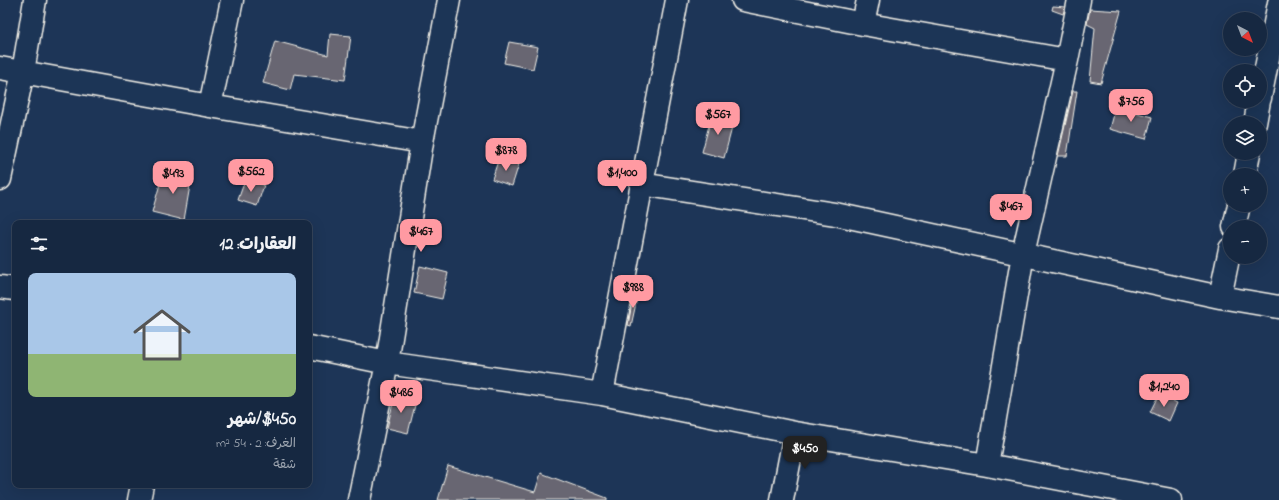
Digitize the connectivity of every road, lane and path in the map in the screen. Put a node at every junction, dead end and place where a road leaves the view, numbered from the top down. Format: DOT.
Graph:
graph roads {
  1 [pos="35,0"];
  2 [pos="232,0"];
  3 [pos="449,0"];
  4 [pos="677,0"];
  5 [pos="743,0"];
  6 [pos="868,0"];
  7 [pos="1079,0"];
  8 [pos="1279,3"];
  9 [pos="863,24"];
  10 [pos="1067,60"];
  11 [pos="1267,64"];
  12 [pos="0,68"];
  13 [pos="23,72"];
  14 [pos="210,106"];
  15 [pos="422,142"];
  16 [pos="0,179"];
  17 [pos="641,184"];
  18 [pos="1023,254"];
  19 [pos="1227,264"];
  20 [pos="0,287"];
  21 [pos="12,289"];
  22 [pos="1220,297"];
  23 [pos="1279,307"];
  24 [pos="312,348"];
  25 [pos="387,363"];
  26 [pos="602,394"];
  27 [pos="795,433"];
  28 [pos="987,465"];
  29 [pos="141,488"];
  30 [pos="139,500"];
  31 [pos="359,500"];
  32 [pos="782,500"];
  33 [pos="1171,500"];
  1 -- 13 [label="street"];
  2 -- 14 [label="street"];
  3 -- 15 [label="street"];
  4 -- 17 [label="street"];
  5 -- 9 [label="street"];
  6 -- 9 [label="street"];
  7 -- 10 [label="street"];
  8 -- 11 [label="street"];
  9 -- 10 [label="street"];
  10 -- 18 [label="street"];
  12 -- 13 [label="street"];
  13 -- 14 [label="street"];
  13 -- 16 [label="street"];
  14 -- 15 [label="street"];
  15 -- 25 [label="street"];
  17 -- 18 [label="street"];
  17 -- 26 [label="street"];
  18 -- 22 [label="street"];
  18 -- 28 [label="street"];
  19 -- 22 [label="street"];
  20 -- 21 [label="street"];
  22 -- 23 [label="street"];
  24 -- 25 [label="street"];
  25 -- 26 [label="street"];
  25 -- 31 [label="street"];
  26 -- 27 [label="street"];
  27 -- 28 [label="street"];
  27 -- 32 [label="street"];
  28 -- 33 [label="street"];
  29 -- 30 [label="street"];
}
